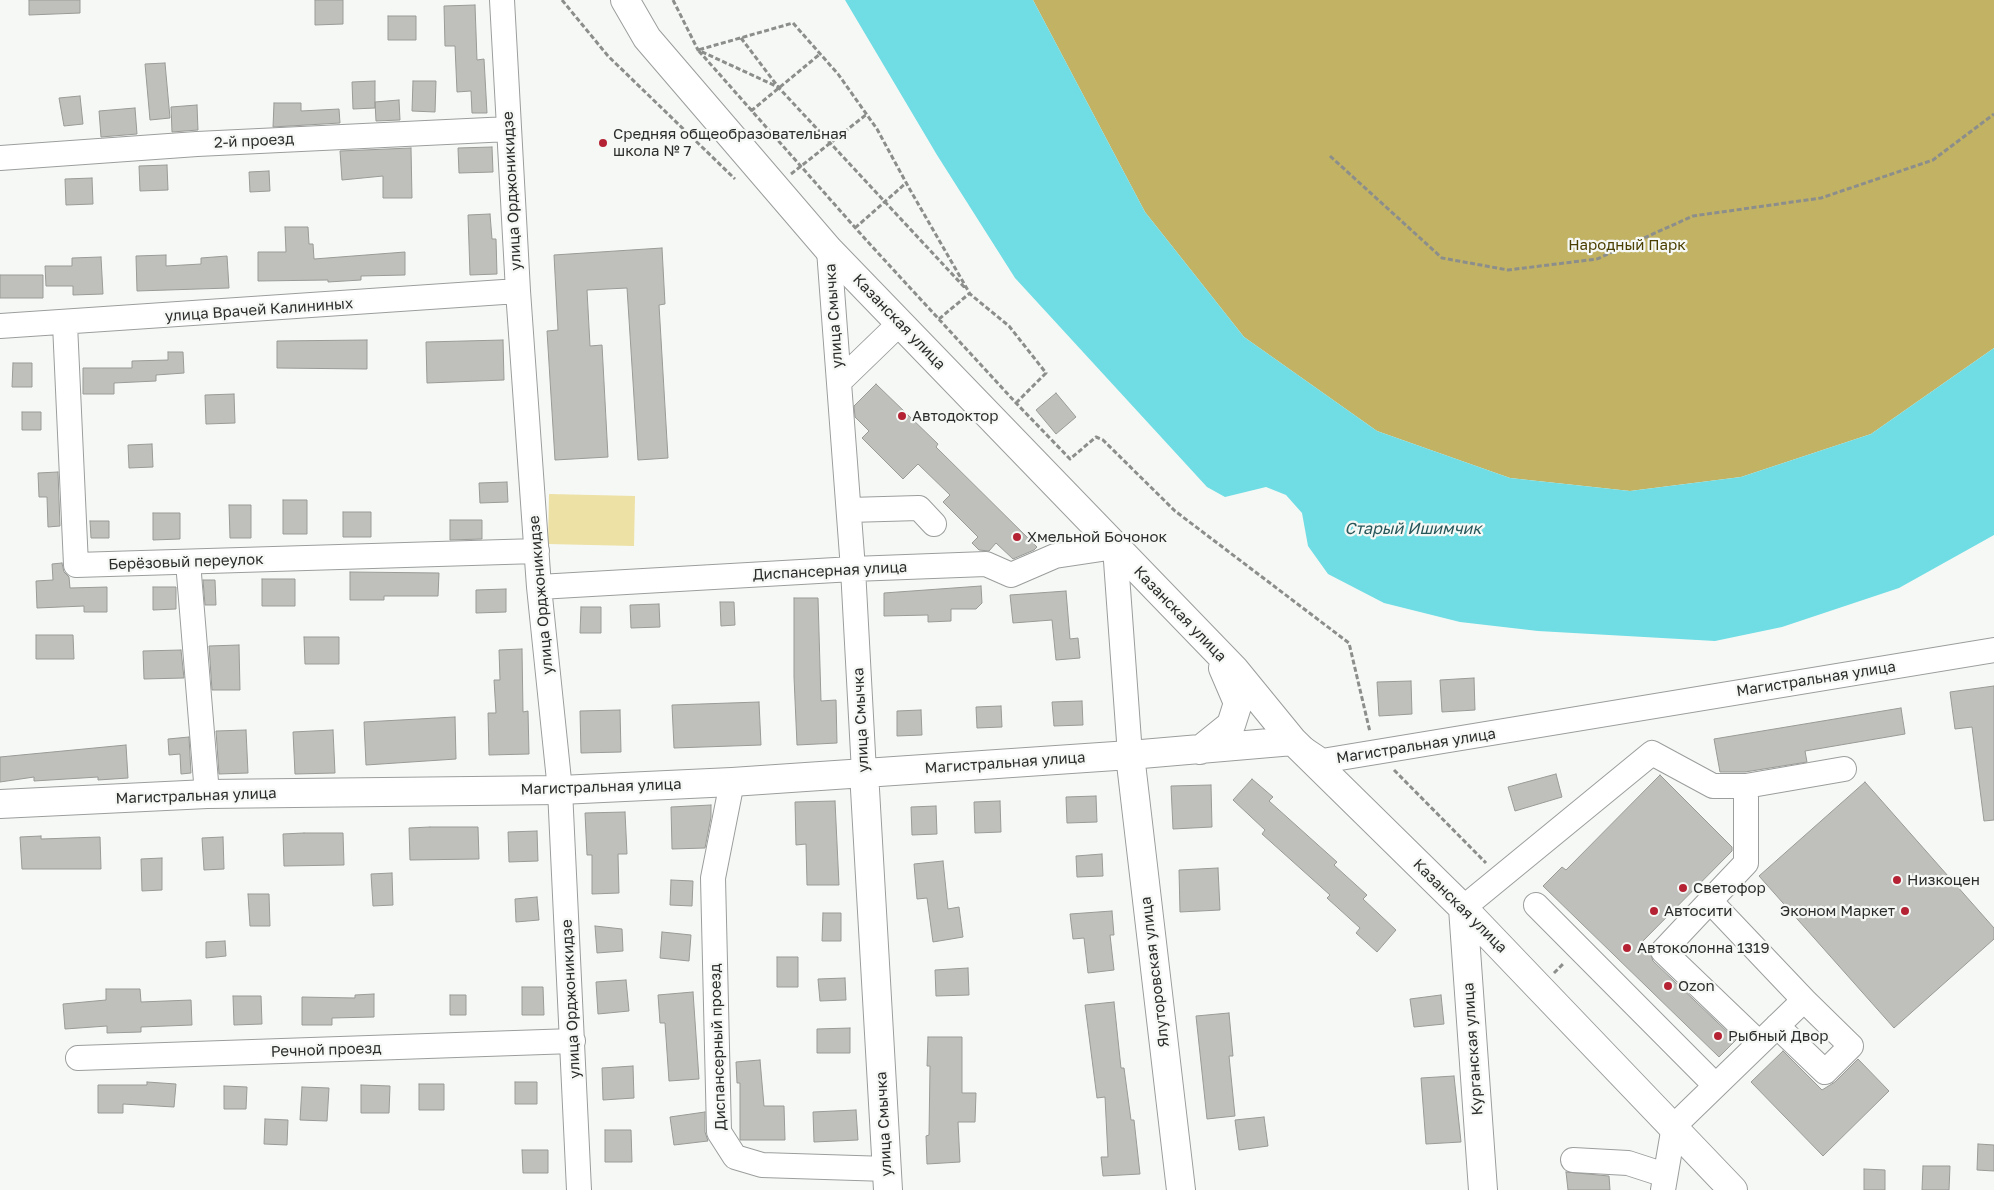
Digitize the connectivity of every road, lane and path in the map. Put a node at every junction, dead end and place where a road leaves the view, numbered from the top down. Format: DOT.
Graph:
graph roads {
  1 [pos="502,0"];
  2 [pos="562,0"];
  3 [pos="625,0"];
  4 [pos="673,0"];
  5 [pos="741,38"];
  6 [pos="698,50"];
  7 [pos="820,54"];
  8 [pos="779,88"];
  9 [pos="751,111"];
  10 [pos="867,114"];
  11 [pos="1994,114"];
  12 [pos="509,129"];
  13 [pos="831,142"];
  14 [pos="1330,156"];
  15 [pos="0,158"];
  16 [pos="801,167"];
  17 [pos="736,179"];
  18 [pos="906,183"];
  19 [pos="886,202"];
  20 [pos="855,228"];
  21 [pos="829,250"];
  22 [pos="518,292"];
  23 [pos="970,294"];
  24 [pos="938,319"];
  25 [pos="900,323"];
  26 [pos="64,324"];
  27 [pos="0,326"];
  28 [pos="839,382"];
  29 [pos="1016,403"];
  30 [pos="849,510"];
  31 [pos="934,524"];
  32 [pos="1115,546"];
  33 [pos="537,552"];
  34 [pos="188,562"];
  35 [pos="853,569"];
  36 [pos="539,587"];
  37 [pos="1215,649"];
  38 [pos="1994,650"];
  39 [pos="1293,741"];
  40 [pos="1200,750"];
  41 [pos="1375,753"];
  42 [pos="1130,755"];
  43 [pos="1844,768"];
  44 [pos="864,772"];
  45 [pos="732,782"];
  46 [pos="1746,786"];
  47 [pos="560,790"];
  48 [pos="207,794"];
  49 [pos="0,804"];
  50 [pos="1501,876"];
  51 [pos="1710,901"];
  52 [pos="1536,905"];
  53 [pos="1463,908"];
  54 [pos="1804,1000"];
  55 [pos="1777,1026"];
  56 [pos="573,1041"];
  57 [pos="1759,1043"];
  58 [pos="78,1058"];
  59 [pos="1714,1085"];
  60 [pos="1674,1126"];
  61 [pos="1573,1160"];
  62 [pos="887,1180"];
  63 [pos="1664,1182"];
  64 [pos="579,1190"];
  65 [pos="1181,1190"];
  66 [pos="1482,1190"];
  67 [pos="1733,1190"];
  1 -- 12 [label="street, улица Орджоникидзе"];
  2 -- 17 [label="path"];
  3 -- 21 [label="main road, Казанская улица"];
  4 -- 6 [label="path"];
  5 -- 6 [label="path"];
  5 -- 7 [label="path"];
  5 -- 8 [label="path"];
  6 -- 8 [label="path"];
  6 -- 9 [label="path"];
  7 -- 8 [label="path"];
  7 -- 10 [label="path"];
  8 -- 9 [label="path"];
  8 -- 13 [label="path"];
  9 -- 16 [label="path"];
  10 -- 13 [label="path"];
  10 -- 18 [label="path"];
  11 -- 14 [label="path"];
  12 -- 15 [label="street, 2-й проезд"];
  12 -- 22 [label="street, улица Орджоникидзе"];
  13 -- 16 [label="path"];
  13 -- 19 [label="path"];
  16 -- 20 [label="path"];
  18 -- 19 [label="path"];
  18 -- 23 [label="path"];
  19 -- 20 [label="path"];
  19 -- 23 [label="path"];
  20 -- 24 [label="path"];
  21 -- 25 [label="main road, Казанская улица"];
  21 -- 28 [label="street, улица Смычка"];
  22 -- 26 [label="street, улица Врачей Калининых"];
  22 -- 33 [label="street, улица Орджоникидзе"];
  23 -- 24 [label="path"];
  23 -- 29 [label="path"];
  24 -- 29 [label="path"];
  25 -- 28 [label="street"];
  25 -- 32 [label="main road, Казанская улица"];
  26 -- 27 [label="street, улица Врачей Калининых"];
  26 -- 34 [label="street, Берёзовый переулок"];
  28 -- 30 [label="street, улица Смычка"];
  29 -- 41 [label="path"];
  30 -- 31 [label="street"];
  30 -- 35 [label="street, улица Смычка"];
  32 -- 35 [label="street, Диспансерная улица"];
  32 -- 37 [label="main road, Казанская улица"];
  32 -- 42 [label="street"];
  33 -- 34 [label="street, Берёзовый переулок"];
  33 -- 36 [label="street, улица Орджоникидзе"];
  34 -- 48 [label="street"];
  35 -- 36 [label="street, Диспансерная улица"];
  35 -- 44 [label="street, улица Смычка"];
  36 -- 47 [label="street, улица Орджоникидзе"];
  37 -- 39 [label="main road, Казанская улица"];
  37 -- 40 [label="main road"];
  38 -- 41 [label="street, Магистральная улица"];
  39 -- 40 [label="main road, Магистральная улица"];
  39 -- 41 [label="street, Магистральная улица"];
  39 -- 53 [label="main road, Казанская улица"];
  40 -- 42 [label="main road, Магистральная улица"];
  41 -- 50 [label="path"];
  42 -- 44 [label="main road, Магистральная улица"];
  42 -- 65 [label="main road, Ялуторовская улица"];
  43 -- 46 [label="street"];
  44 -- 45 [label="main road, Магистральная улица"];
  44 -- 62 [label="main road, улица Смычка"];
  45 -- 47 [label="main road, Магистральная улица"];
  45 -- 62 [label="street, Диспансерный проезд"];
  46 -- 50 [label="street"];
  46 -- 51 [label="street"];
  47 -- 48 [label="main road, Магистральная улица"];
  47 -- 56 [label="street, улица Орджоникидзе"];
  48 -- 49 [label="main road, Магистральная улица"];
  50 -- 53 [label="street"];
  51 -- 54 [label="street"];
  51 -- 57 [label="street"];
  52 -- 59 [label="street"];
  53 -- 60 [label="main road, Казанская улица"];
  53 -- 66 [label="main road, Курганская улица"];
  54 -- 55 [label="street"];
  54 -- 55 [label="street"];
  55 -- 57 [label="street"];
  56 -- 58 [label="street, Речной проезд"];
  56 -- 64 [label="street, улица Орджоникидзе"];
  57 -- 59 [label="street"];
  59 -- 60 [label="street"];
  60 -- 63 [label="street"];
  60 -- 67 [label="main road, Казанская улица"];
  61 -- 63 [label="street"];
}
